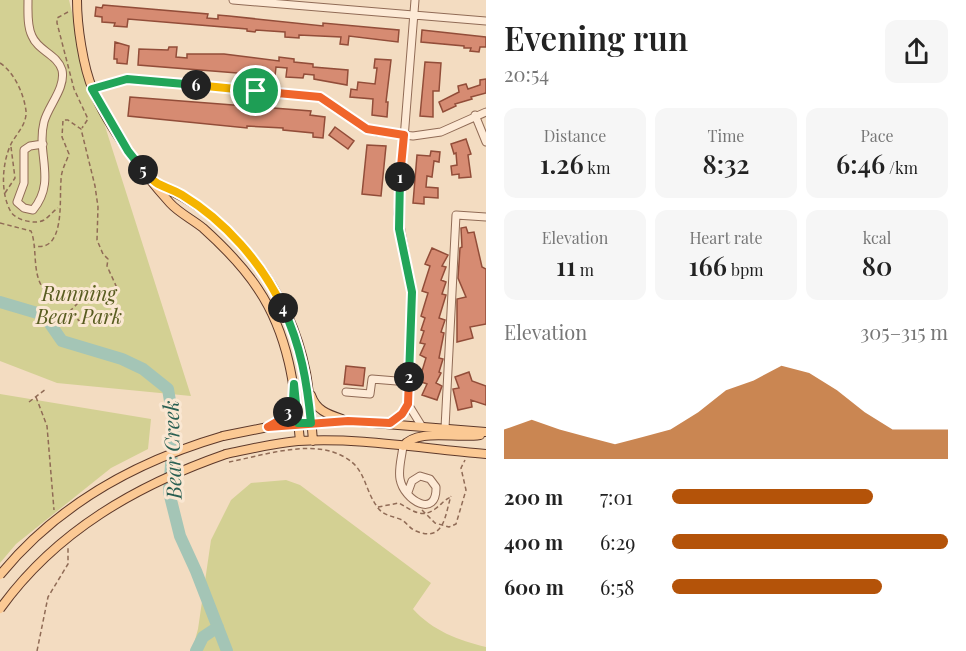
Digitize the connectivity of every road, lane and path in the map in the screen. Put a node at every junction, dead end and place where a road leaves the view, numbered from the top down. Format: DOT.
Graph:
graph roads {
  1 [pos="28,0"];
  2 [pos="77,0"];
  3 [pos="233,0"];
  4 [pos="415,0"];
  5 [pos="68,12"];
  6 [pos="414,15"];
  7 [pos="486,21"];
  8 [pos="92,89"];
  9 [pos="486,112"];
  10 [pos="475,116"];
  11 [pos="81,129"];
  12 [pos="404,135"];
  13 [pos="486,142"];
  14 [pos="43,144"];
  15 [pos="10,146"];
  16 [pos="155,183"];
  17 [pos="5,193"];
  18 [pos="486,217"];
  19 [pos="0,223"];
  20 [pos="34,246"];
  21 [pos="409,382"];
  22 [pos="294,384"];
  23 [pos="307,384"];
  24 [pos="46,389"];
  25 [pos="346,392"];
  26 [pos="29,402"];
  27 [pos="408,404"];
  28 [pos="348,421"];
  29 [pos="298,423"];
  30 [pos="311,423"];
  31 [pos="390,423"];
  32 [pos="421,425"];
  33 [pos="268,427"];
  34 [pos="445,428"];
  35 [pos="486,433"];
  36 [pos="300,441"];
  37 [pos="314,441"];
  38 [pos="403,446"];
  39 [pos="486,454"];
  40 [pos="227,458"];
  41 [pos="468,458"];
  42 [pos="400,467"];
  43 [pos="415,478"];
  44 [pos="408,492"];
  45 [pos="451,496"];
  46 [pos="420,504"];
  47 [pos="442,526"];
  48 [pos="0,575"];
  49 [pos="0,609"];
  1 -- 14 [label="street"];
  2 -- 8 [label="main road"];
  3 -- 6 [label="street"];
  4 -- 6 [label="street"];
  5 -- 11 [label="path"];
  6 -- 7 [label="street"];
  6 -- 12 [label="street"];
  8 -- 12 [label="street"];
  8 -- 16 [label="main road"];
  9 -- 10 [label="street"];
  10 -- 12 [label="street"];
  10 -- 13 [label="street"];
  11 -- 20 [label="path"];
  11 -- 20 [label="path"];
  12 -- 21 [label="street"];
  14 -- 14 [label="street"];
  15 -- 17 [label="path"];
  16 -- 22 [label="main road"];
  16 -- 23 [label="main road"];
  18 -- 34 [label="street"];
  19 -- 20 [label="path"];
  21 -- 25 [label="street"];
  21 -- 27 [label="street"];
  22 -- 29 [label="main road"];
  22 -- 33 [label="main road"];
  23 -- 28 [label="main road"];
  23 -- 30 [label="main road"];
  24 -- 26 [label="path"];
  27 -- 31 [label="street"];
  27 -- 32 [label="street"];
  28 -- 30 [label="main road"];
  28 -- 31 [label="main road"];
  29 -- 30 [label="main road"];
  29 -- 33 [label="main road"];
  29 -- 36 [label="main road"];
  30 -- 37 [label="main road"];
  31 -- 32 [label="main road"];
  32 -- 34 [label="main road"];
  33 -- 48 [label="main road, bridge"];
  34 -- 35 [label="main road"];
  35 -- 38 [label="main road"];
  36 -- 37 [label="main road"];
  36 -- 40 [label="main road"];
  37 -- 38 [label="main road"];
  38 -- 39 [label="main road"];
  38 -- 42 [label="street"];
  40 -- 47 [label="path"];
  40 -- 49 [label="main road, bridge"];
  41 -- 47 [label="path"];
  42 -- 43 [label="street"];
  42 -- 44 [label="street"];
  43 -- 44 [label="street"];
  43 -- 46 [label="street"];
  44 -- 46 [label="street"];
  45 -- 47 [label="path"];
  46 -- 47 [label="path"];
}
